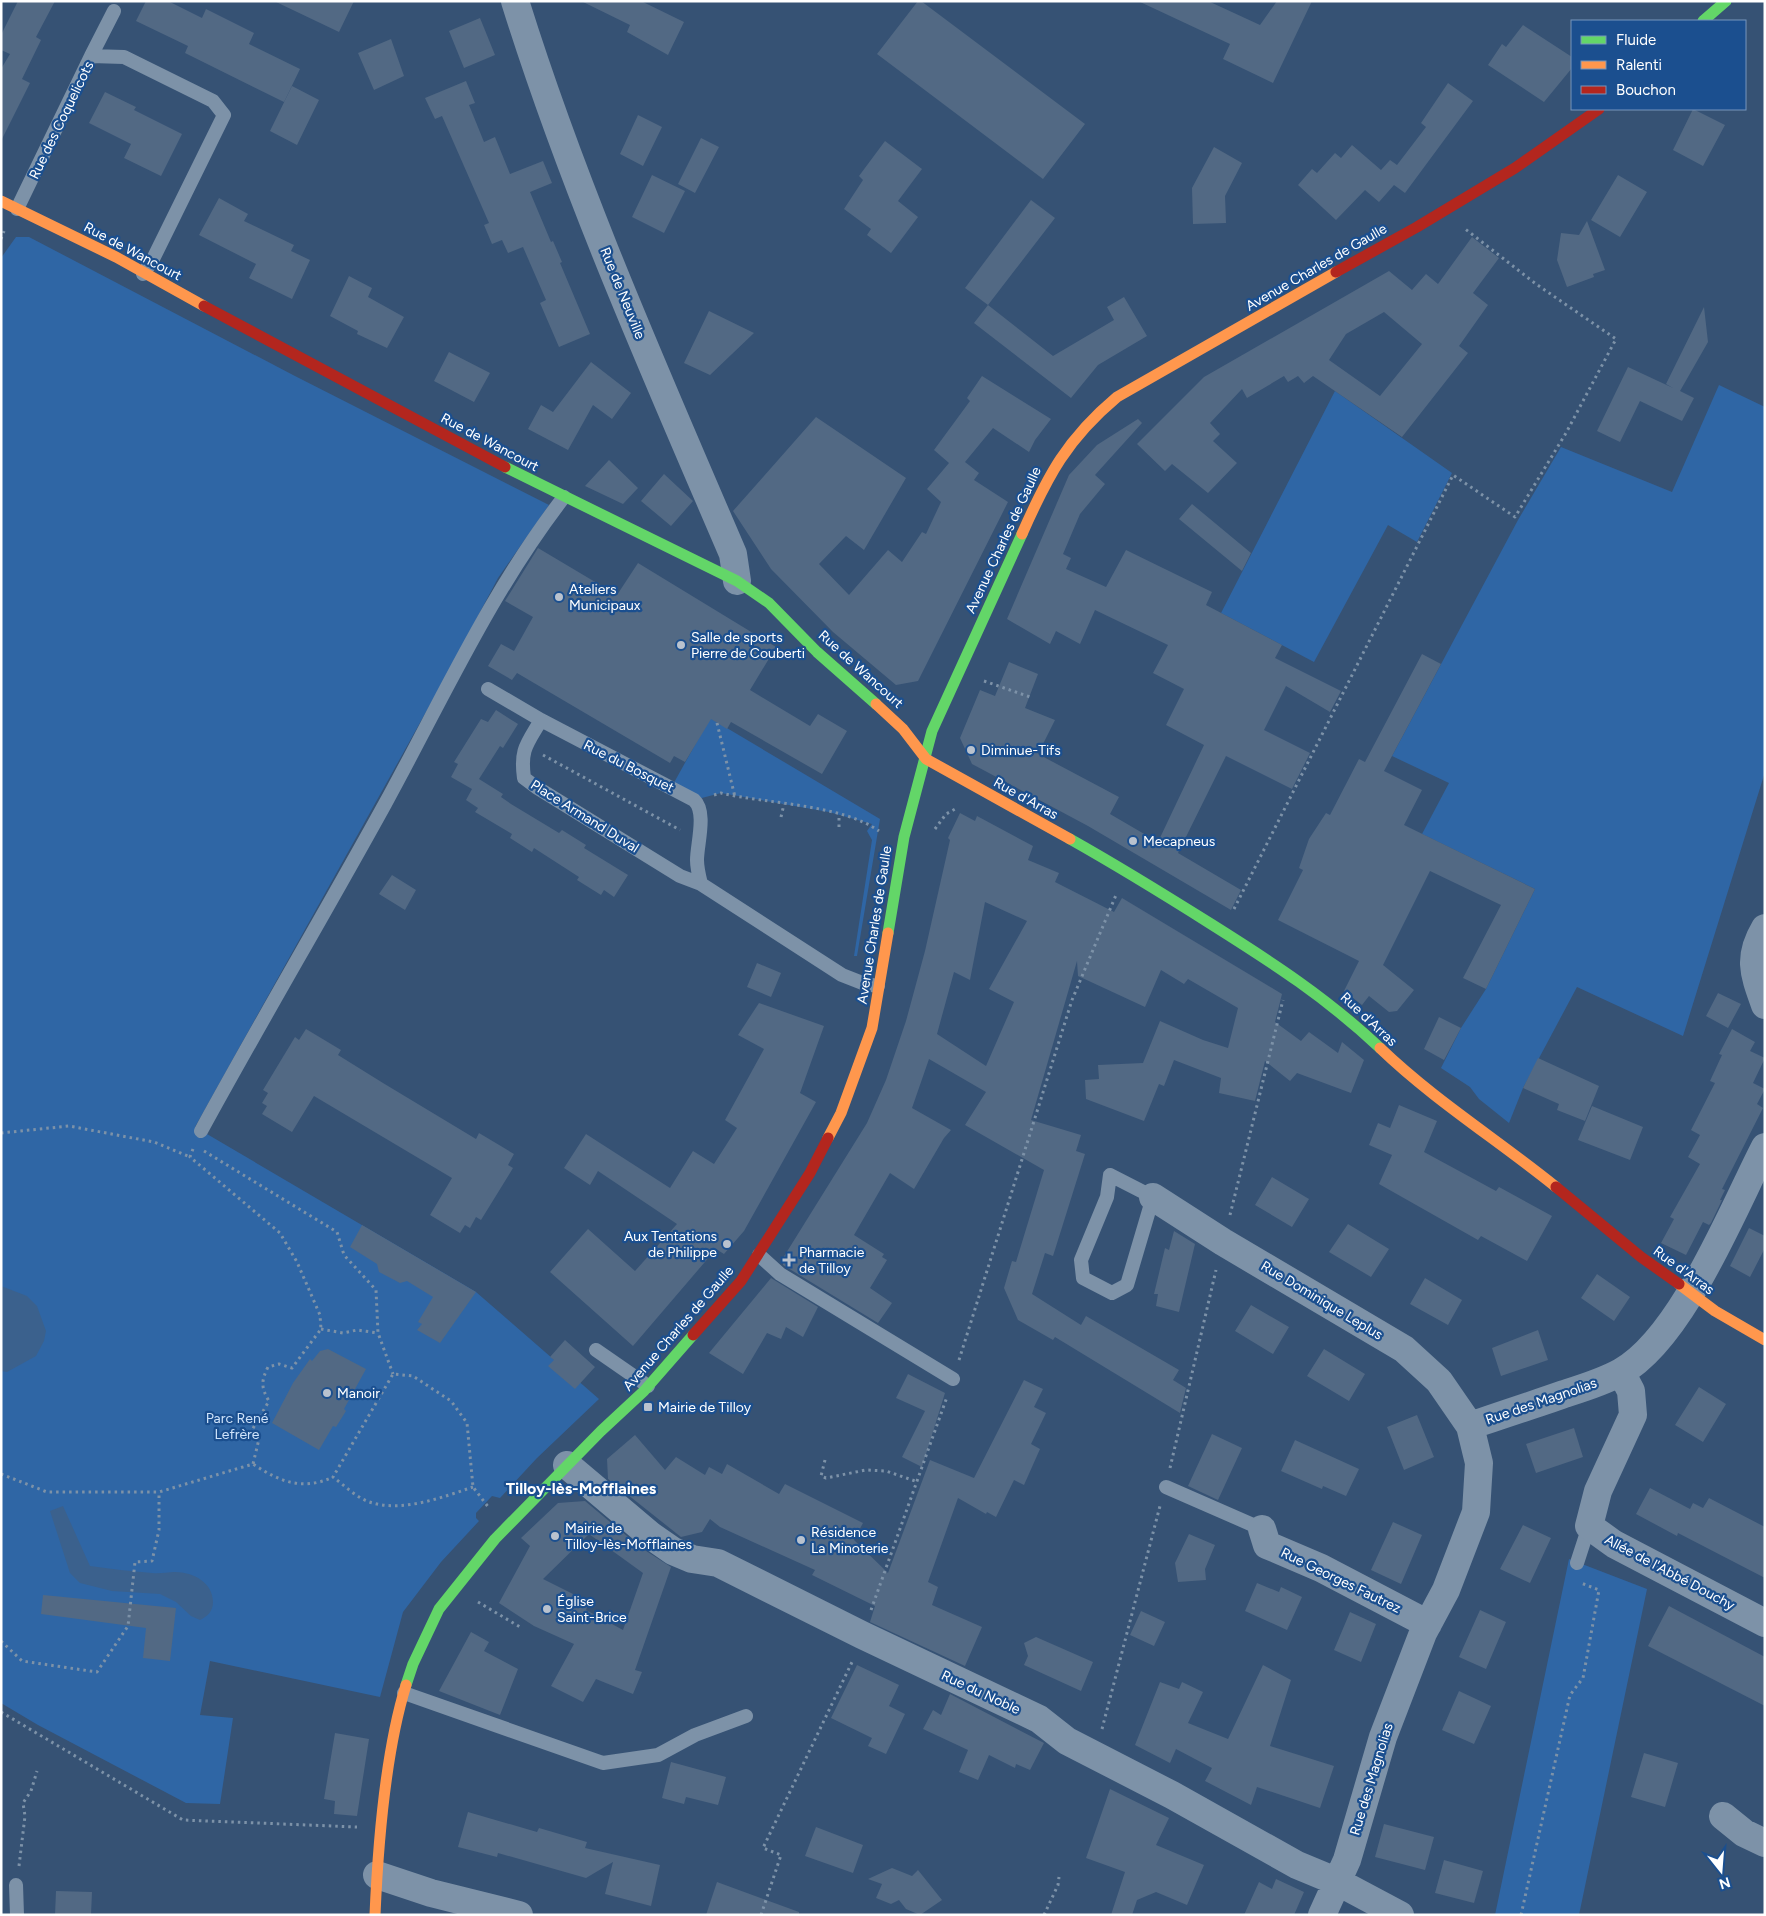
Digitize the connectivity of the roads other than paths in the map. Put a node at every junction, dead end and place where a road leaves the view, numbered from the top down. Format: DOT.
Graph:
graph roads {
  1 [pos="515,1"];
  2 [pos="1726,1"];
  3 [pos="114,10"];
  4 [pos="1704,20"];
  5 [pos="91,56"];
  6 [pos="1598,110"];
  7 [pos="1,201"];
  8 [pos="17,209"];
  9 [pos="143,274"];
  10 [pos="564,497"];
  11 [pos="737,580"];
  12 [pos="488,689"];
  13 [pos="541,720"];
  14 [pos="926,759"];
  15 [pos="701,884"];
  16 [pos="1765,928"];
  17 [pos="878,986"];
  18 [pos="1765,1005"];
  19 [pos="201,1131"];
  20 [pos="1765,1147"];
  21 [pos="1153,1197"];
  22 [pos="759,1255"];
  23 [pos="1690,1292"];
  24 [pos="1765,1340"];
  25 [pos="596,1350"];
  26 [pos="1622,1372"];
  27 [pos="953,1379"];
  28 [pos="648,1386"];
  29 [pos="1470,1426"];
  30 [pos="567,1465"];
  31 [pos="1166,1488"];
  32 [pos="1589,1526"];
  33 [pos="1262,1529"];
  34 [pos="1577,1563"];
  35 [pos="1765,1623"];
  36 [pos="1428,1624"];
  37 [pos="404,1693"];
  38 [pos="746,1716"];
  39 [pos="1723,1816"];
  40 [pos="1765,1843"];
  41 [pos="377,1875"];
  42 [pos="1338,1882"];
  43 [pos="16,1885"];
  44 [pos="17,1915"];
  45 [pos="375,1915"];
  46 [pos="519,1915"];
  47 [pos="1322,1915"];
  48 [pos="1400,1915"];
  1 -- 11 [label="street, Rue de Neuville"];
  2 -- 4 [label="street"];
  3 -- 5 [label="lane"];
  5 -- 8 [label="lane, Rue des Coquelicots"];
  5 -- 9 [label="lane, Rue des Coquelicots"];
  6 -- 14 [label="street, Avenue Charles de Gaulle"];
  7 -- 8 [label="street, Rue de Wancourt"];
  8 -- 9 [label="street, Rue de Wancourt"];
  9 -- 10 [label="street, Rue de Wancourt"];
  10 -- 11 [label="street, Rue de Wancourt"];
  10 -- 19 [label="lane"];
  11 -- 14 [label="street, Rue de Wancourt"];
  12 -- 13 [label="lane, Rue du Bosquet"];
  13 -- 15 [label="lane, Rue du Bosquet"];
  13 -- 15 [label="lane, Place Armand Duval"];
  14 -- 17 [label="street, Avenue Charles de Gaulle"];
  14 -- 23 [label="street, Rue d'Arras"];
  15 -- 17 [label="lane"];
  16 -- 18 [label="street"];
  17 -- 22 [label="street, Avenue Charles de Gaulle"];
  20 -- 23 [label="street, Rue des Magnolias"];
  21 -- 21 [label="lane"];
  21 -- 29 [label="street, Rue Dominique Leplus"];
  22 -- 27 [label="lane"];
  22 -- 28 [label="street, Avenue Charles de Gaulle"];
  23 -- 24 [label="street, Rue d'Arras"];
  23 -- 26 [label="street, Rue des Magnolias"];
  25 -- 28 [label="lane"];
  26 -- 29 [label="street, Rue des Magnolias"];
  26 -- 32 [label="street"];
  28 -- 30 [label="street, Avenue Charles de Gaulle"];
  29 -- 36 [label="street, Rue des Magnolias"];
  30 -- 37 [label="street, Avenue Charles de Gaulle"];
  30 -- 42 [label="street, Rue du Noble"];
  31 -- 33 [label="lane"];
  32 -- 34 [label="lane"];
  32 -- 35 [label="street, Allée de l'Abbé Douchy"];
  33 -- 36 [label="street, Rue Georges Fautrez"];
  36 -- 42 [label="street, Rue des Magnolias"];
  37 -- 38 [label="lane"];
  37 -- 41 [label="street, Avenue Charles de Gaulle"];
  39 -- 40 [label="street"];
  41 -- 45 [label="street, Avenue Charles de Gaulle"];
  41 -- 46 [label="street"];
  42 -- 47 [label="street, Rue des Magnolias"];
  42 -- 48 [label="street, Rue du Noble"];
  43 -- 44 [label="lane"];
}
